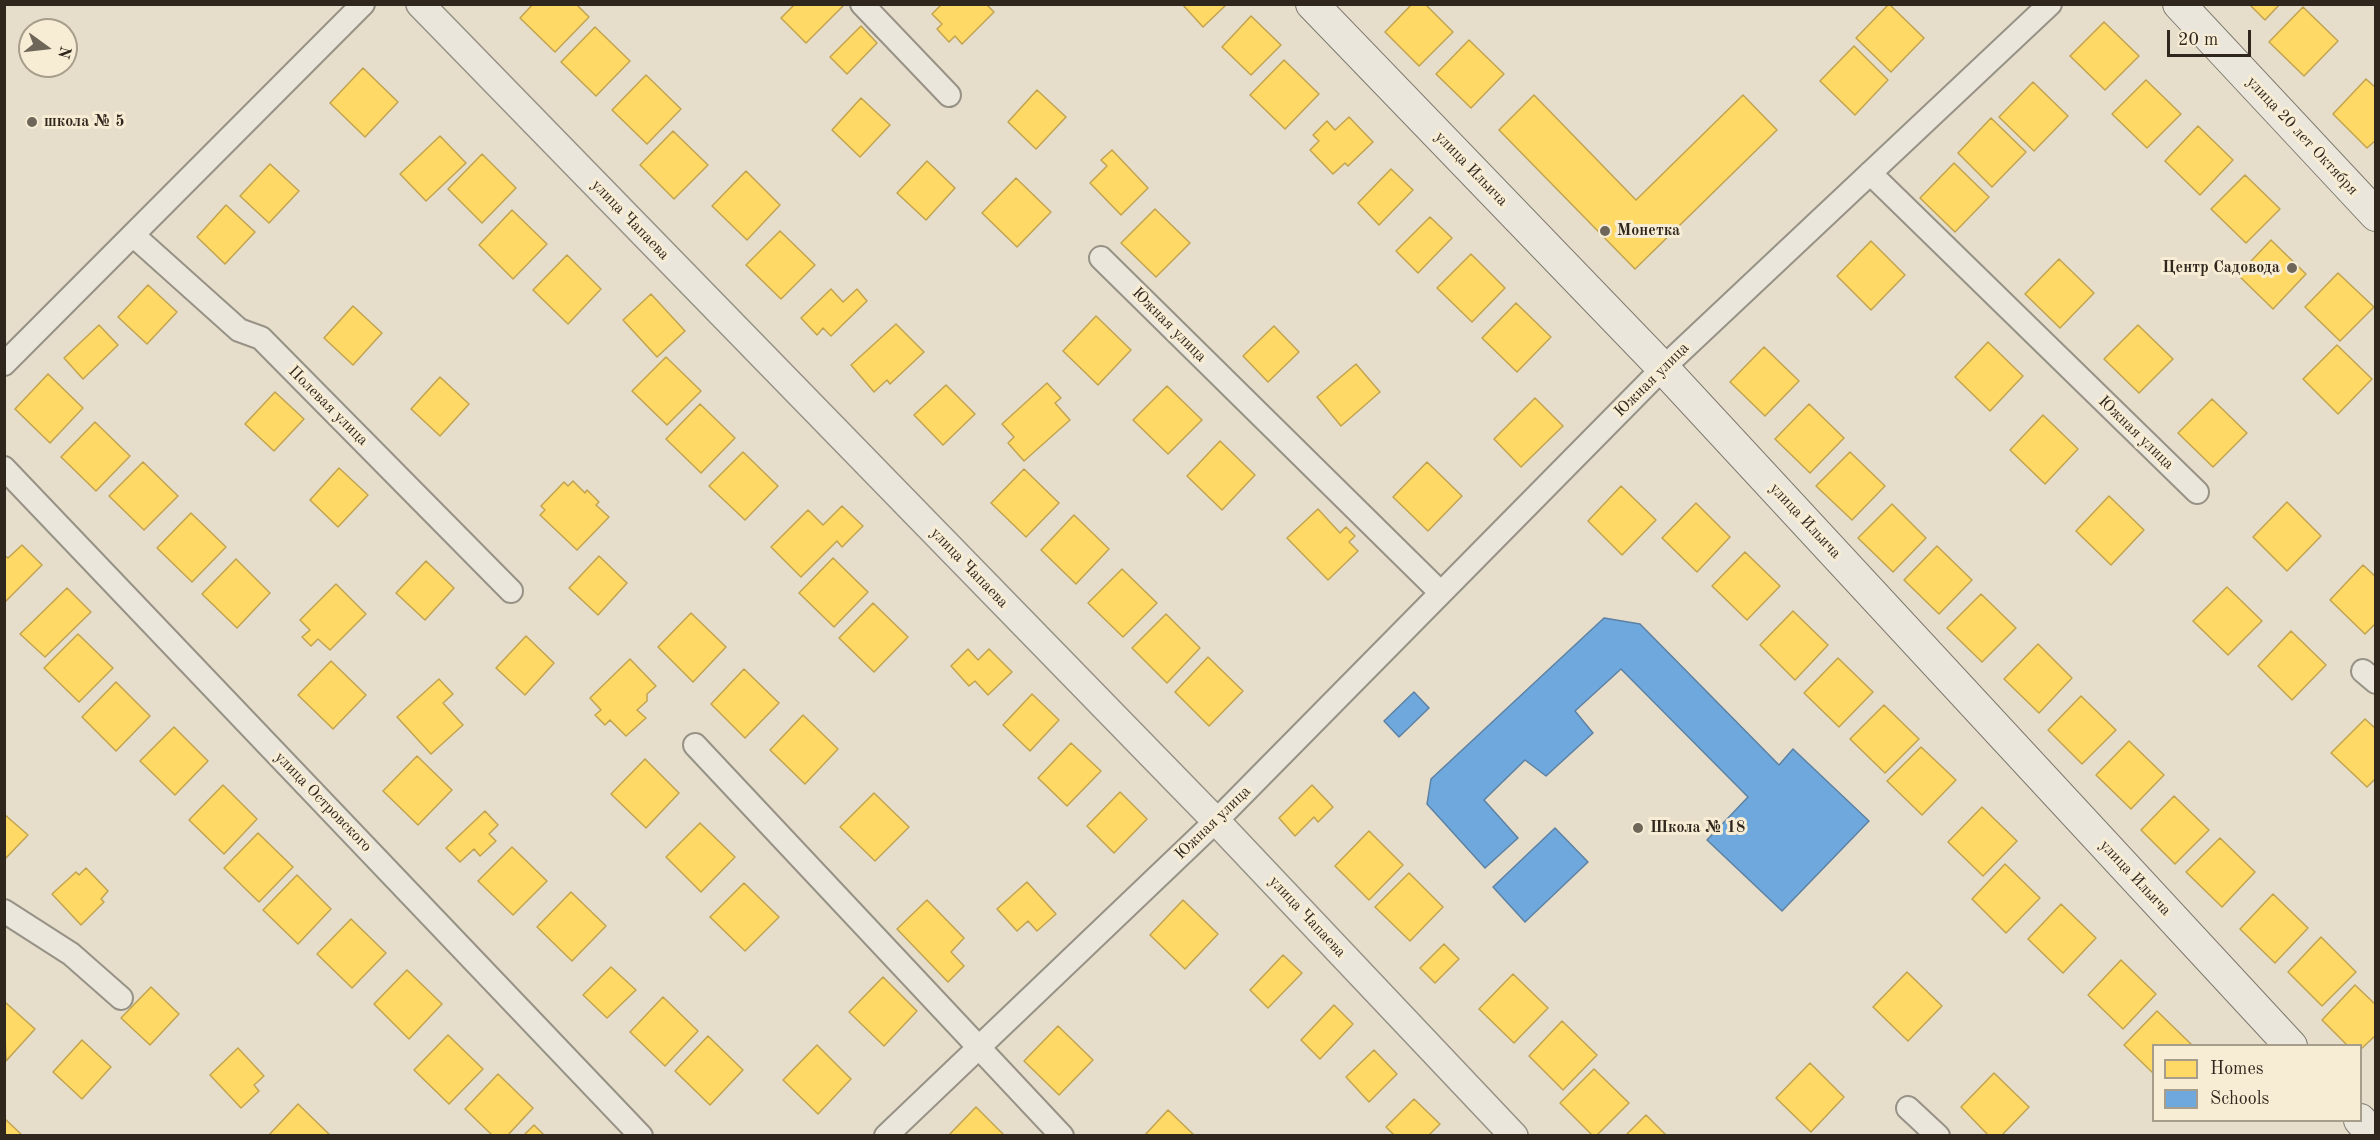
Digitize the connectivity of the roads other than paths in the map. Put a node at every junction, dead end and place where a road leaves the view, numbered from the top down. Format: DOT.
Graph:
graph roads {
  1 [pos="363,4"];
  2 [pos="420,4"];
  3 [pos="862,4"];
  4 [pos="1312,4"];
  5 [pos="2050,4"];
  6 [pos="2179,4"];
  7 [pos="949,95"];
  8 [pos="1870,173"];
  9 [pos="2376,215"];
  10 [pos="133,235"];
  11 [pos="1101,258"];
  12 [pos="4,364"];
  13 [pos="1663,368"];
  14 [pos="4,468"];
  15 [pos="2197,492"];
  16 [pos="511,591"];
  17 [pos="1441,593"];
  18 [pos="695,745"];
  19 [pos="1216,821"];
  20 [pos="4,911"];
  21 [pos="121,998"];
  22 [pos="2289,1044"];
  23 [pos="979,1047"];
  24 [pos="1908,1108"];
  25 [pos="2362,1122"];
  26 [pos="641,1136"];
  27 [pos="886,1136"];
  28 [pos="1062,1136"];
  29 [pos="1514,1136"];
  30 [pos="1938,1136"];
  31 [pos="2374,1136"];
  1 -- 10 [label="street"];
  2 -- 19 [label="street, улица Чапаева"];
  3 -- 7 [label="street"];
  4 -- 13 [label="main road, улица Ильича"];
  5 -- 8 [label="street, Южная улица"];
  6 -- 9 [label="main road, улица 20 лет Октября"];
  8 -- 13 [label="street, Южная улица"];
  8 -- 15 [label="street, Южная улица"];
  10 -- 12 [label="street"];
  10 -- 16 [label="street, Полевая улица"];
  11 -- 17 [label="street, Южная улица"];
  13 -- 17 [label="street, Южная улица"];
  13 -- 22 [label="main road, улица Ильича"];
  14 -- 26 [label="street, улица Островского"];
  17 -- 19 [label="street, Южная улица"];
  18 -- 23 [label="street"];
  19 -- 23 [label="street, Южная улица"];
  19 -- 29 [label="street, улица Чапаева"];
  20 -- 21 [label="street"];
  23 -- 27 [label="street, Южная улица"];
  23 -- 28 [label="street"];
  24 -- 30 [label="street"];
  25 -- 31 [label="main road"];
}
